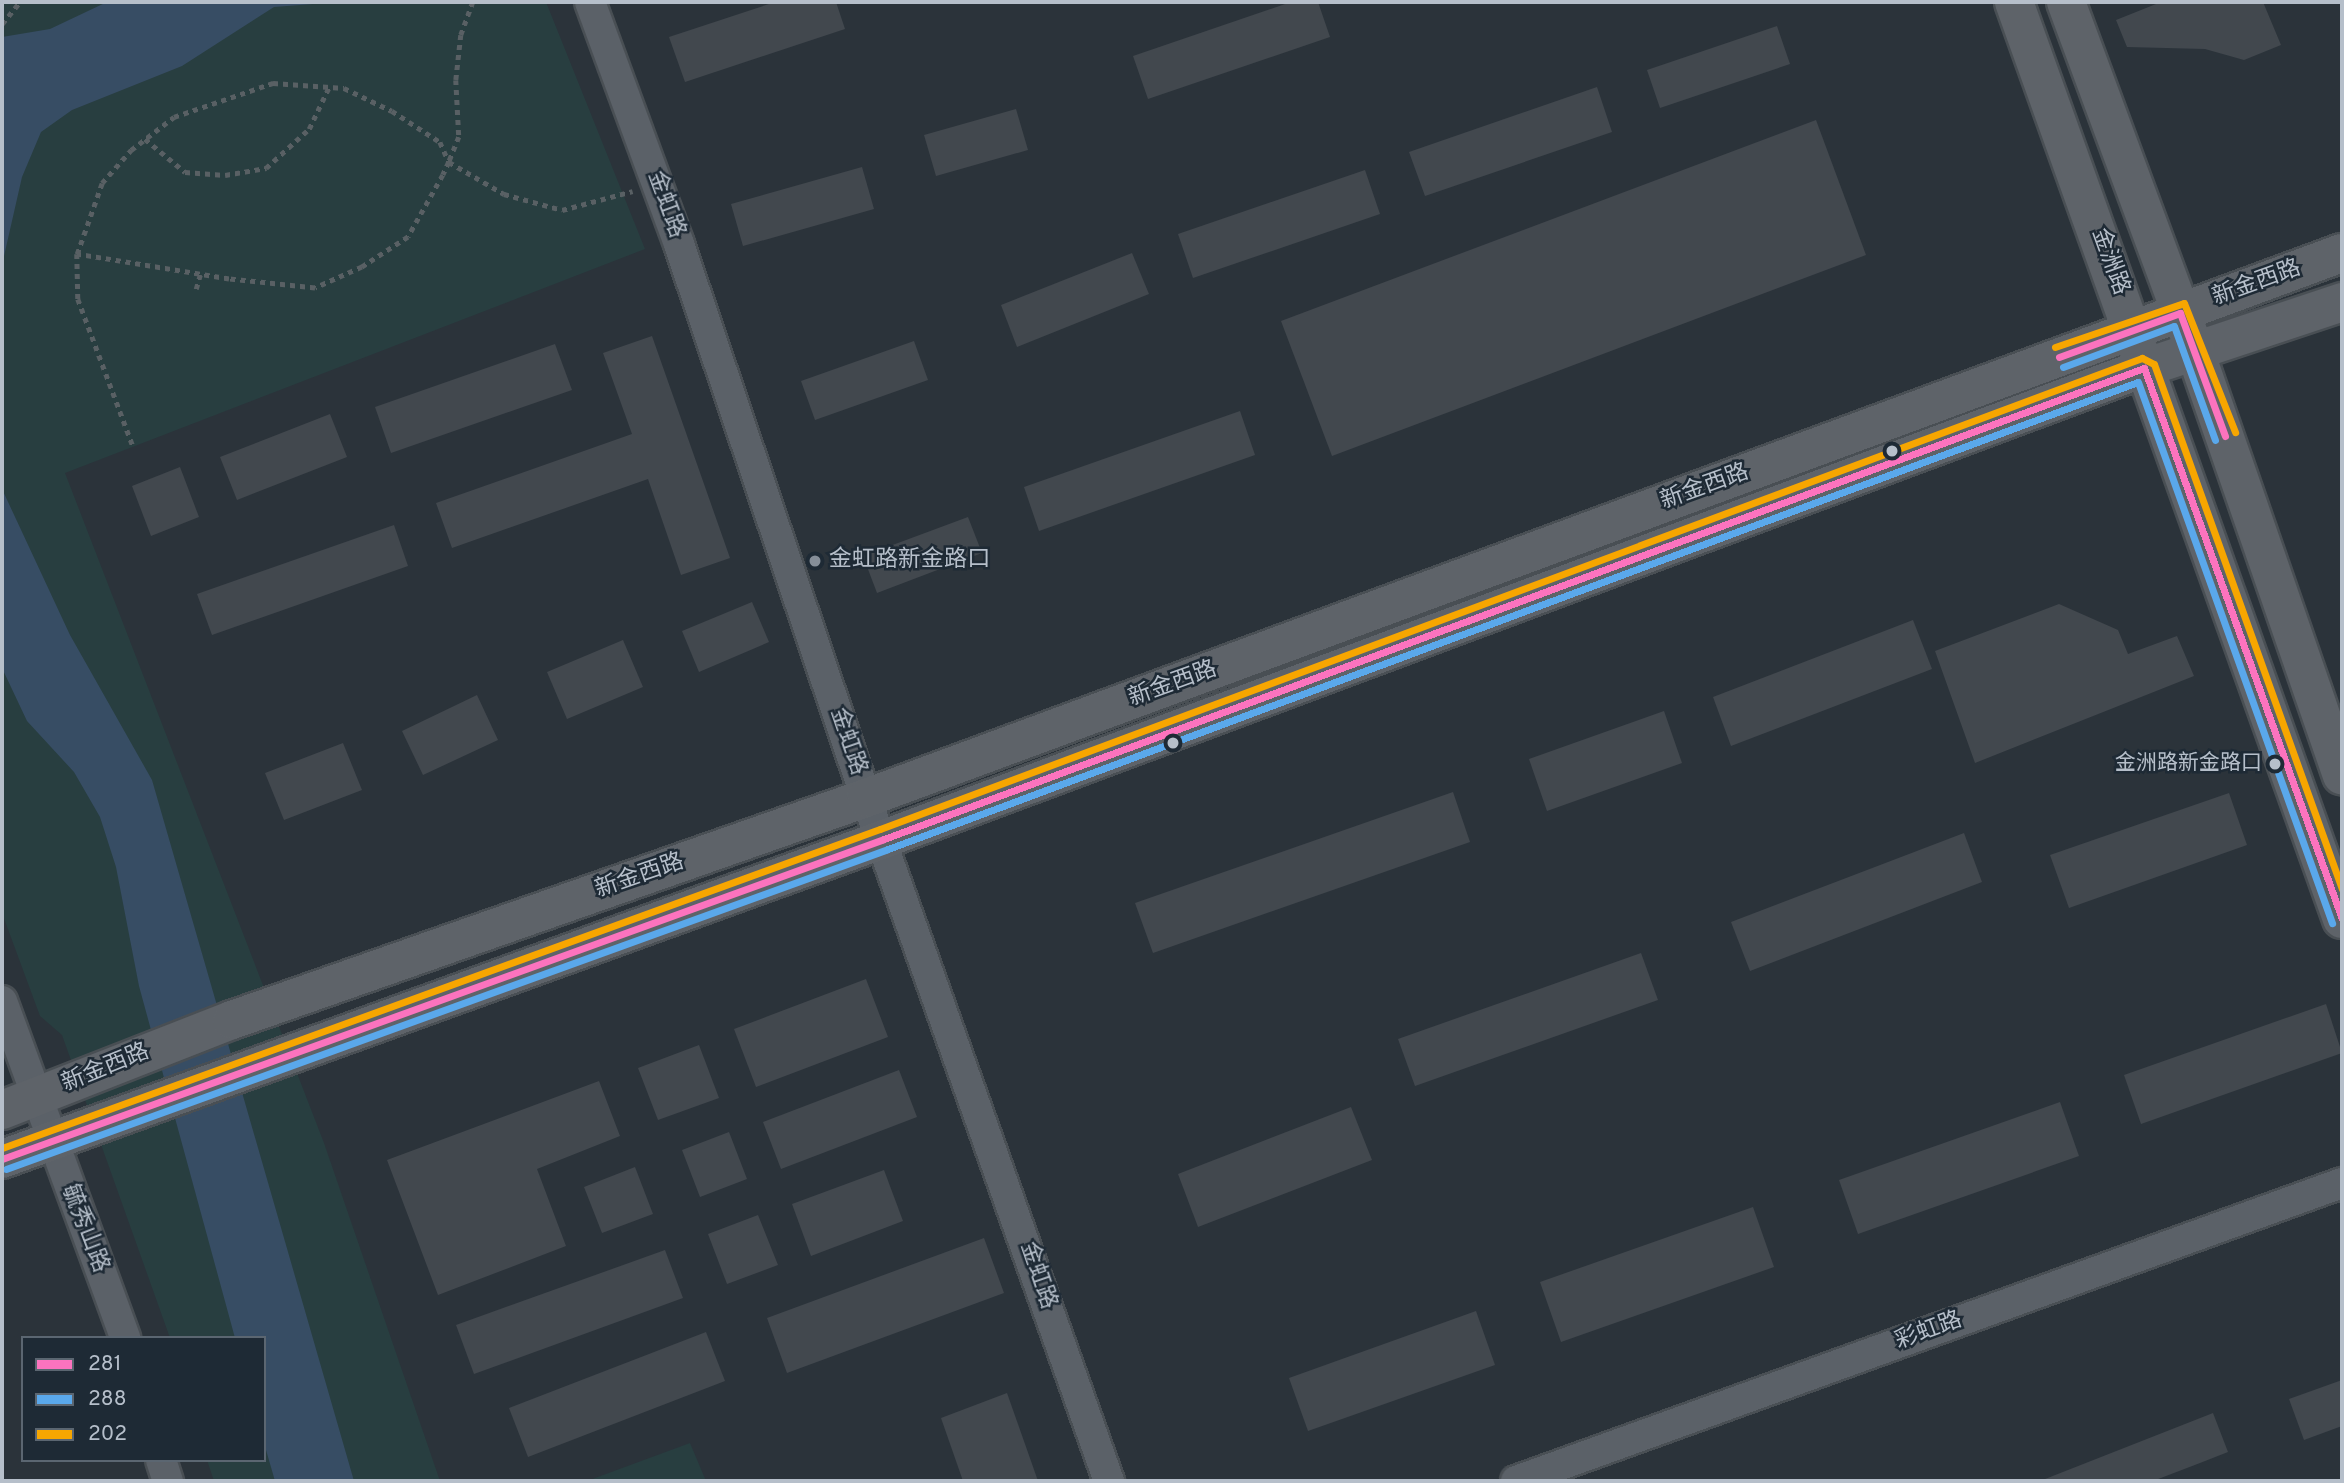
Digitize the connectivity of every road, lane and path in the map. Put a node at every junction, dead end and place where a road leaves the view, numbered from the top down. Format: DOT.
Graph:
graph roads {
  1 [pos="20,2"];
  2 [pos="473,2"];
  3 [pos="590,2"];
  4 [pos="2014,2"];
  5 [pos="2066,2"];
  6 [pos="2,24"];
  7 [pos="329,87"];
  8 [pos="145,139"];
  9 [pos="449,162"];
  10 [pos="656,181"];
  11 [pos="2342,253"];
  12 [pos="77,254"];
  13 [pos="200,275"];
  14 [pos="196,289"];
  15 [pos="2342,303"];
  16 [pos="2180,313"];
  17 [pos="2134,329"];
  18 [pos="2196,354"];
  19 [pos="2144,368"];
  20 [pos="133,446"];
  21 [pos="2342,775"];
  22 [pos="866,798"];
  23 [pos="884,839"];
  24 [pos="2342,919"];
  25 [pos="2,1001"];
  26 [pos="38,1096"];
  27 [pos="2,1110"];
  28 [pos="51,1141"];
  29 [pos="2,1159"];
  30 [pos="2342,1183"];
  31 [pos="124,1336"];
  32 [pos="163,1462"];
  33 [pos="168,1481"];
  34 [pos="1108,1481"];
  35 [pos="1516,1481"];
  1 -- 6 [label="path"];
  2 -- 9 [label="path"];
  3 -- 10 [label="street, 金虹路"];
  4 -- 17 [label="main road, 金洲路"];
  5 -- 16 [label="main road"];
  7 -- 8 [label="path"];
  7 -- 8 [label="path"];
  7 -- 9 [label="path"];
  8 -- 12 [label="path"];
  9 -- 10 [label="path"];
  9 -- 13 [label="path"];
  10 -- 22 [label="street, 金虹路"];
  11 -- 16 [label="main road, 新金西路"];
  12 -- 13 [label="path"];
  12 -- 20 [label="path"];
  13 -- 14 [label="path"];
  15 -- 18 [label="main road, 新金西路"];
  16 -- 17 [label="main road, 新金西路"];
  16 -- 18 [label="main road"];
  17 -- 19 [label="main road, 金洲路"];
  17 -- 22 [label="main road, 新金西路"];
  18 -- 19 [label="main road, 新金西路"];
  18 -- 21 [label="main road"];
  19 -- 23 [label="main road, 新金西路"];
  19 -- 24 [label="main road, 金洲路"];
  22 -- 23 [label="street, 金虹路"];
  22 -- 26 [label="main road, 新金西路"];
  23 -- 28 [label="main road, 新金西路"];
  23 -- 34 [label="street, 金虹路"];
  25 -- 26 [label="street, 毓秀山路"];
  26 -- 27 [label="main road, 新金西路"];
  26 -- 28 [label="street, 毓秀山路"];
  28 -- 29 [label="main road, 新金西路"];
  28 -- 31 [label="street, 毓秀山路"];
  30 -- 35 [label="street, 彩虹路"];
  32 -- 33 [label="street"];
}
